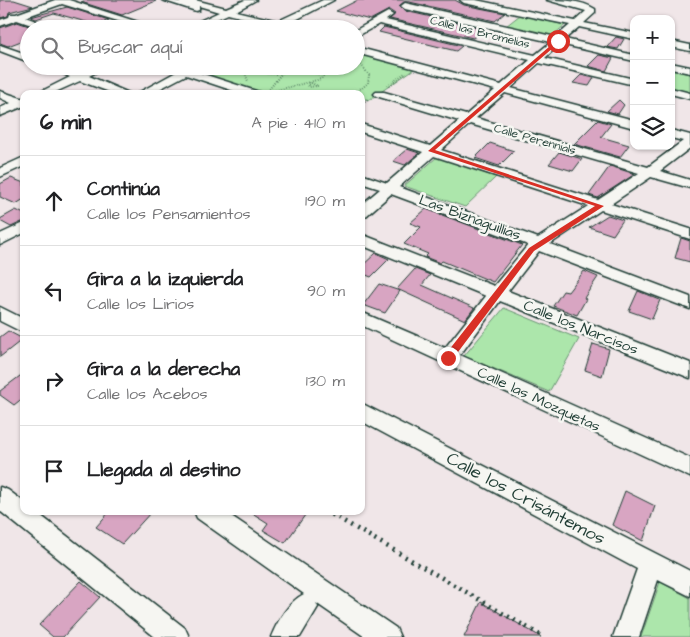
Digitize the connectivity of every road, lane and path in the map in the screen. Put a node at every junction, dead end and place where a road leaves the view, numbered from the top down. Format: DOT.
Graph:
graph roads {
  1 [pos="62,0"];
  2 [pos="166,0"];
  3 [pos="185,0"];
  4 [pos="252,0"];
  5 [pos="330,0"];
  6 [pos="343,0"];
  7 [pos="416,0"];
  8 [pos="464,0"];
  9 [pos="551,0"];
  10 [pos="404,6"];
  11 [pos="0,12"];
  12 [pos="224,13"];
  13 [pos="17,17"];
  14 [pos="26,20"];
  15 [pos="126,20"];
  16 [pos="208,20"];
  17 [pos="251,20"];
  18 [pos="295,20"];
  19 [pos="299,20"];
  20 [pos="378,21"];
  21 [pos="0,23"];
  22 [pos="578,24"];
  23 [pos="365,29"];
  24 [pos="630,35"];
  25 [pos="558,41"];
  26 [pos="675,45"];
  27 [pos="365,47"];
  28 [pos="0,48"];
  29 [pos="690,48"];
  30 [pos="365,52"];
  31 [pos="20,56"];
  32 [pos="630,57"];
  33 [pos="536,60"];
  34 [pos="675,67"];
  35 [pos="365,70"];
  36 [pos="690,70"];
  37 [pos="74,75"];
  38 [pos="83,75"];
  39 [pos="183,75"];
  40 [pos="186,75"];
  41 [pos="203,75"];
  42 [pos="279,75"];
  43 [pos="321,75"];
  44 [pos="325,76"];
  45 [pos="79,77"];
  46 [pos="630,81"];
  47 [pos="505,87"];
  48 [pos="50,90"];
  49 [pos="115,90"];
  50 [pos="150,90"];
  51 [pos="162,90"];
  52 [pos="244,90"];
  53 [pos="268,90"];
  54 [pos="279,90"];
  55 [pos="357,90"];
  56 [pos="675,92"];
  57 [pos="0,94"];
  58 [pos="380,94"];
  59 [pos="690,96"];
  60 [pos="20,101"];
  61 [pos="20,103"];
  62 [pos="0,112"];
  63 [pos="630,116"];
  64 [pos="468,119"];
  65 [pos="630,123"];
  66 [pos="675,128"];
  67 [pos="365,129"];
  68 [pos="690,132"];
  69 [pos="675,135"];
  70 [pos="690,140"];
  71 [pos="431,151"];
  72 [pos="20,154"];
  73 [pos="0,163"];
  74 [pos="20,163"];
  75 [pos="650,172"];
  76 [pos="0,173"];
  77 [pos="365,179"];
  78 [pos="690,184"];
  79 [pos="389,188"];
  80 [pos="600,206"];
  81 [pos="365,209"];
  82 [pos="20,231"];
  83 [pos="690,234"];
  84 [pos="0,240"];
  85 [pos="365,241"];
  86 [pos="539,245"];
  87 [pos="498,294"];
  88 [pos="690,303"];
  89 [pos="0,313"];
  90 [pos="365,320"];
  91 [pos="20,325"];
  92 [pos="448,358"];
  93 [pos="690,371"];
  94 [pos="365,412"];
  95 [pos="690,468"];
  96 [pos="0,497"];
  97 [pos="20,513"];
  98 [pos="23,515"];
  99 [pos="211,515"];
  100 [pos="333,515"];
  101 [pos="651,564"];
  102 [pos="690,584"];
  103 [pos="305,607"];
  104 [pos="176,637"];
  105 [pos="284,637"];
  106 [pos="387,637"];
  107 [pos="544,637"];
  108 [pos="626,637"];
  1 -- 13 [label="street"];
  1 -- 15 [label="street"];
  2 -- 12 [label="street"];
  3 -- 12 [label="street"];
  4 -- 12 [label="street"];
  5 -- 18 [label="street"];
  6 -- 19 [label="street"];
  7 -- 10 [label="street"];
  8 -- 22 [label="street"];
  9 -- 22 [label="street"];
  10 -- 20 [label="street"];
  10 -- 25 [label="street"];
  11 -- 13 [label="street"];
  12 -- 16 [label="street"];
  12 -- 17 [label="street"];
  13 -- 14 [label="street"];
  13 -- 21 [label="street"];
  20 -- 23 [label="street"];
  20 -- 33 [label="street, Calle las Bromelias"];
  22 -- 24 [label="street"];
  22 -- 25 [label="street"];
  25 -- 32 [label="street"];
  25 -- 33 [label="street"];
  26 -- 29 [label="street"];
  27 -- 47 [label="street"];
  28 -- 31 [label="street"];
  30 -- 47 [label="street"];
  33 -- 46 [label="street, Calle las Bromelias"];
  33 -- 47 [label="street"];
  34 -- 36 [label="street"];
  35 -- 55 [label="path"];
  37 -- 45 [label="street"];
  38 -- 45 [label="street"];
  39 -- 50 [label="street"];
  40 -- 51 [label="street"];
  41 -- 52 [label="street"];
  42 -- 53 [label="path"];
  43 -- 44 [label="path"];
  44 -- 54 [label="path"];
  45 -- 48 [label="street"];
  45 -- 49 [label="street"];
  47 -- 63 [label="street"];
  47 -- 64 [label="street"];
  47 -- 65 [label="street"];
  56 -- 59 [label="street"];
  57 -- 60 [label="street"];
  58 -- 64 [label="street, Calle Perennials"];
  61 -- 62 [label="street"];
  64 -- 71 [label="street"];
  64 -- 75 [label="street, Calle Perennials"];
  66 -- 68 [label="street"];
  67 -- 71 [label="street"];
  69 -- 70 [label="street"];
  70 -- 75 [label="street"];
  71 -- 79 [label="street"];
  71 -- 80 [label="street"];
  72 -- 73 [label="street"];
  74 -- 76 [label="street"];
  75 -- 78 [label="street, Calle Perennials"];
  75 -- 80 [label="street"];
  77 -- 79 [label="street, Las Biznaguillias"];
  79 -- 81 [label="street"];
  79 -- 86 [label="street, Las Biznaguillias"];
  80 -- 83 [label="street"];
  80 -- 86 [label="street"];
  82 -- 84 [label="street"];
  85 -- 87 [label="street, Calle los Narcisos"];
  86 -- 87 [label="street"];
  86 -- 88 [label="street, Las Biznaguillias"];
  87 -- 92 [label="street"];
  87 -- 93 [label="street, Calle los Narcisos"];
  89 -- 91 [label="street"];
  90 -- 92 [label="street, Calle las Mozquetas"];
  92 -- 95 [label="street, Calle las Mozquetas"];
  94 -- 101 [label="street, Calle los Crisántemos"];
  96 -- 97 [label="street"];
  98 -- 104 [label="street"];
  99 -- 106 [label="street"];
  100 -- 107 [label="path"];
  101 -- 102 [label="street, Calle los Crisántemos"];
  101 -- 108 [label="street"];
  103 -- 105 [label="street"];
}
